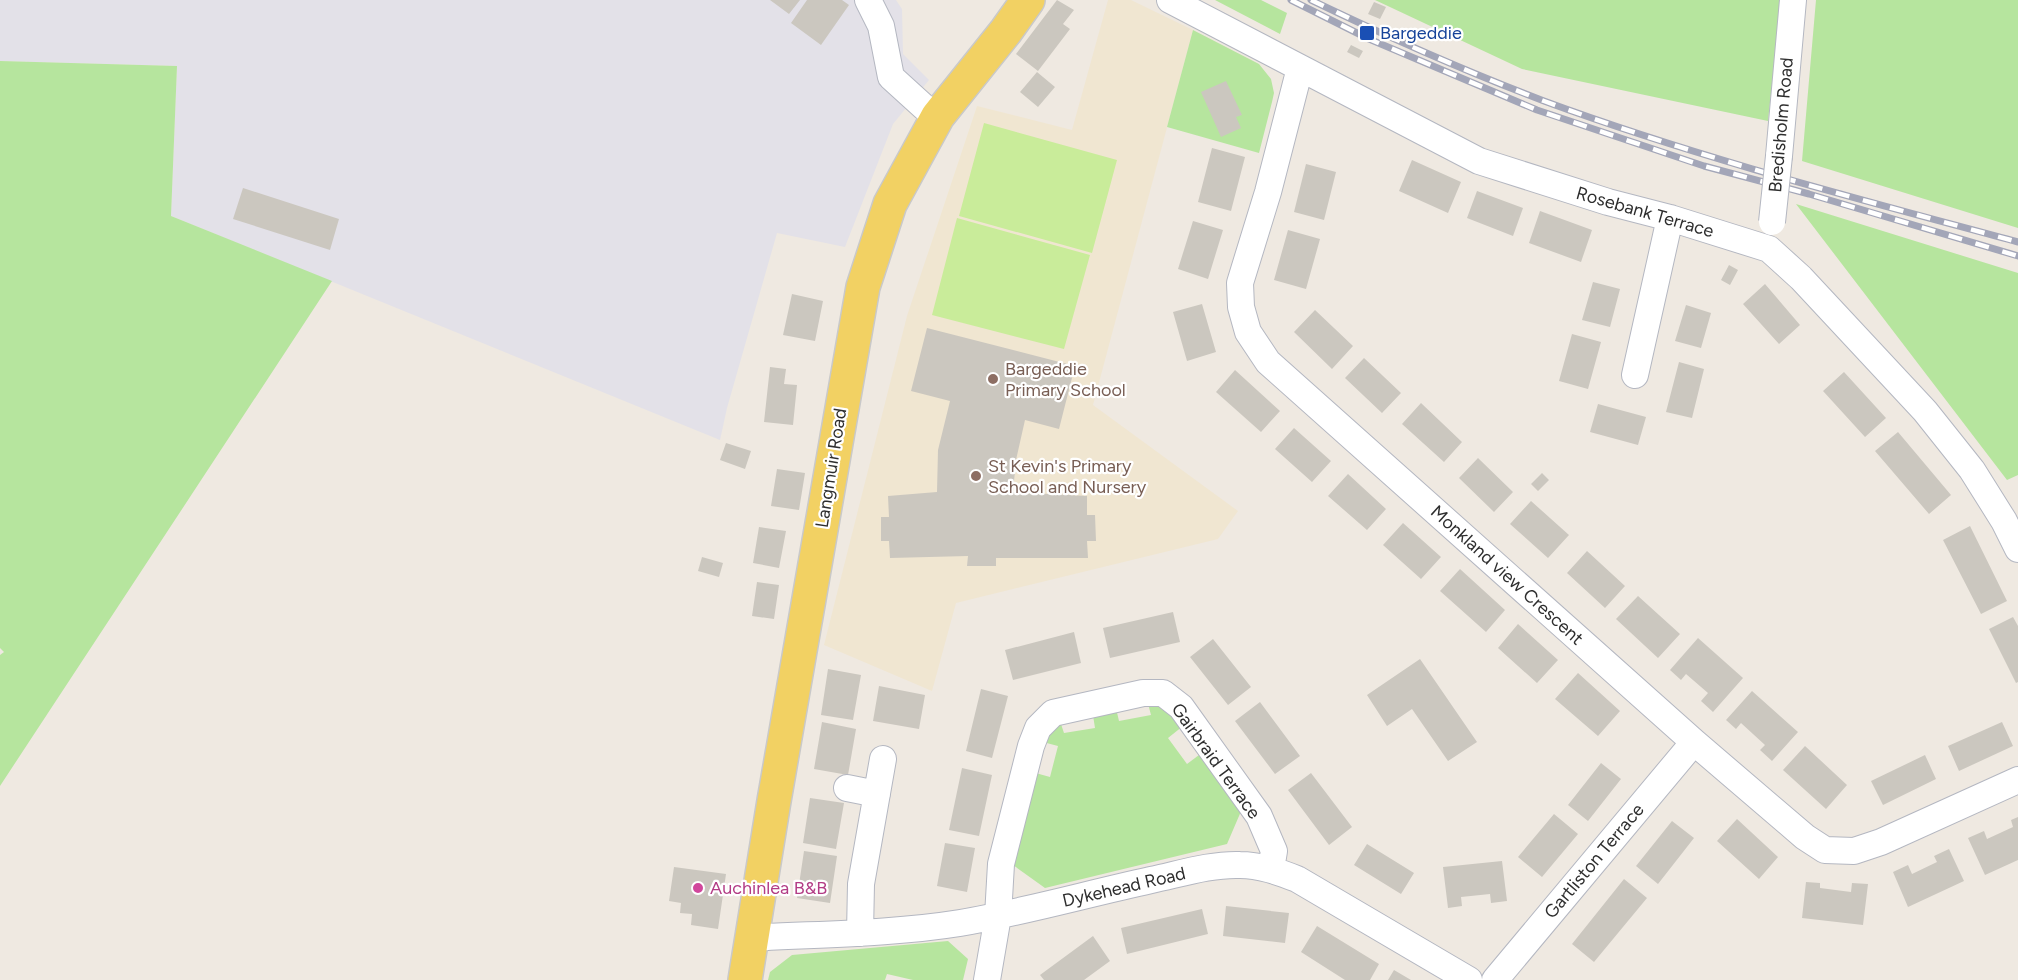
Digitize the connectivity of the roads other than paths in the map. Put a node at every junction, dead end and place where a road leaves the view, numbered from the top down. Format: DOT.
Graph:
graph roads {
  1 [pos="868,0"];
  2 [pos="1028,0"];
  3 [pos="1170,0"];
  4 [pos="1793,0"];
  5 [pos="1300,68"];
  6 [pos="938,117"];
  7 [pos="1670,218"];
  8 [pos="1769,249"];
  9 [pos="1635,375"];
  10 [pos="2018,549"];
  11 [pos="1694,742"];
  12 [pos="883,759"];
  13 [pos="2018,780"];
  14 [pos="847,788"];
  15 [pos="877,794"];
  16 [pos="1271,869"];
  17 [pos="998,916"];
  18 [pos="860,933"];
  19 [pos="751,938"];
  20 [pos="745,980"];
  21 [pos="987,980"];
  22 [pos="1469,980"];
  23 [pos="1495,980"];
  1 -- 6 [label="street"];
  2 -- 6 [label="main road, Langmuir Road"];
  3 -- 5 [label="street, Rosebank Terrace"];
  4 -- 8 [label="street, Bredisholm Road, bridge"];
  5 -- 7 [label="street, Rosebank Terrace"];
  5 -- 11 [label="street, Monkland view Crescent"];
  6 -- 19 [label="main road, Langmuir Road"];
  7 -- 8 [label="street, Rosebank Terrace"];
  7 -- 9 [label="street"];
  8 -- 10 [label="street, Rosebank Terrace"];
  11 -- 13 [label="street, Monkland view Crescent"];
  11 -- 23 [label="street, Gartliston Terrace"];
  12 -- 15 [label="street"];
  14 -- 15 [label="street"];
  15 -- 18 [label="street"];
  16 -- 17 [label="street, Dykehead Road"];
  16 -- 17 [label="street, Gairbraid Terrace"];
  16 -- 22 [label="street, Dykehead Road"];
  17 -- 18 [label="street, Dykehead Road"];
  17 -- 21 [label="street, Gairbraid Terrace"];
  18 -- 19 [label="street, Dykehead Road"];
  19 -- 20 [label="main road, Langmuir Road"];
}
